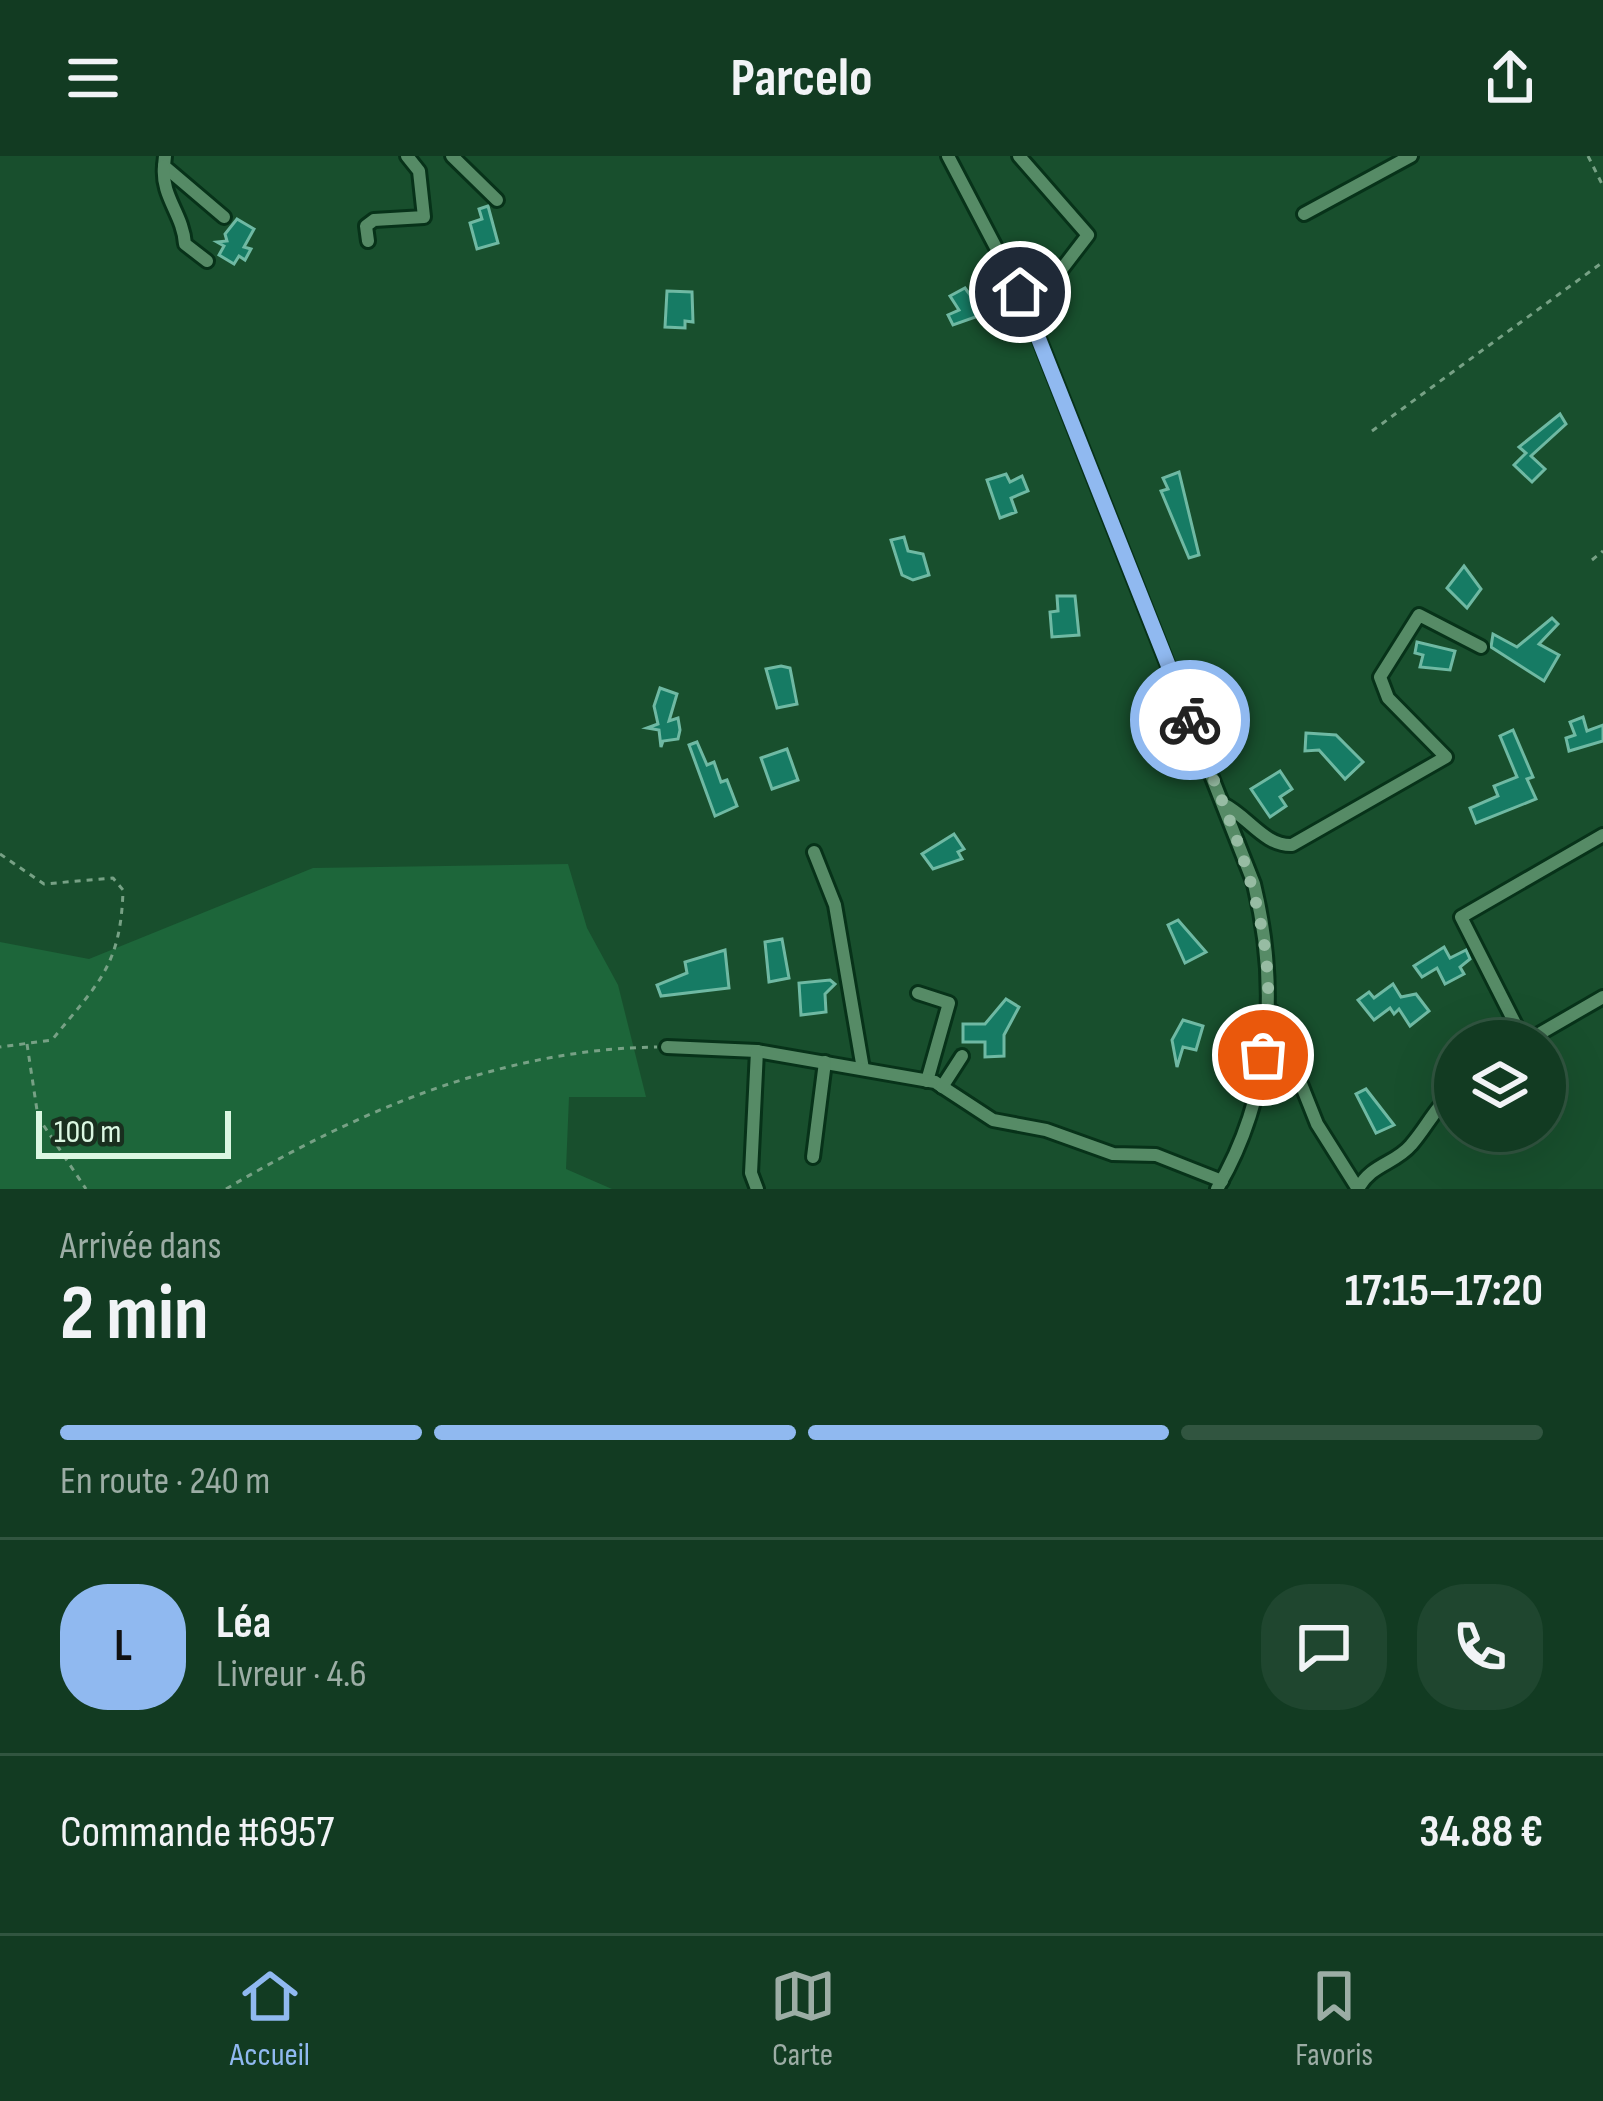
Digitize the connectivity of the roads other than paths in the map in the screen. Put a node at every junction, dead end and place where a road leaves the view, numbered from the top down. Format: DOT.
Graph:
graph roads {
  1 [pos="407,156"];
  2 [pos="452,156"];
  3 [pos="948,156"];
  4 [pos="1019,156"];
  5 [pos="1411,156"];
  6 [pos="165,161"];
  7 [pos="497,200"];
  8 [pos="1304,214"];
  9 [pos="224,217"];
  10 [pos="368,241"];
  11 [pos="207,261"];
  12 [pos="1025,303"];
  13 [pos="1481,647"];
  14 [pos="1222,803"];
  15 [pos="1603,835"];
  16 [pos="814,851"];
  17 [pos="918,993"];
  18 [pos="1603,998"];
  19 [pos="1270,1004"];
  20 [pos="1515,1020"];
  21 [pos="1564,1020"];
  22 [pos="667,1046"];
  23 [pos="757,1051"];
  24 [pos="962,1056"];
  25 [pos="825,1062"];
  26 [pos="863,1069"];
  27 [pos="927,1081"];
  28 [pos="942,1087"];
  29 [pos="1434,1112"];
  30 [pos="813,1157"];
  31 [pos="1220,1185"];
  32 [pos="757,1189"];
  33 [pos="1358,1189"];
  1 -- 10 [label="street"];
  2 -- 7 [label="street"];
  3 -- 12 [label="street"];
  4 -- 12 [label="street"];
  5 -- 8 [label="street"];
  6 -- 9 [label="street"];
  6 -- 11 [label="street"];
  12 -- 14 [label="street"];
  13 -- 14 [label="street"];
  14 -- 19 [label="street"];
  15 -- 20 [label="street"];
  16 -- 26 [label="street"];
  17 -- 27 [label="street"];
  18 -- 21 [label="street"];
  19 -- 31 [label="street"];
  19 -- 33 [label="street"];
  22 -- 23 [label="street"];
  23 -- 25 [label="street"];
  23 -- 32 [label="street"];
  24 -- 28 [label="street"];
  25 -- 26 [label="street"];
  25 -- 30 [label="street"];
  26 -- 27 [label="street"];
  27 -- 28 [label="street"];
  28 -- 31 [label="street"];
  29 -- 33 [label="street"];
}
